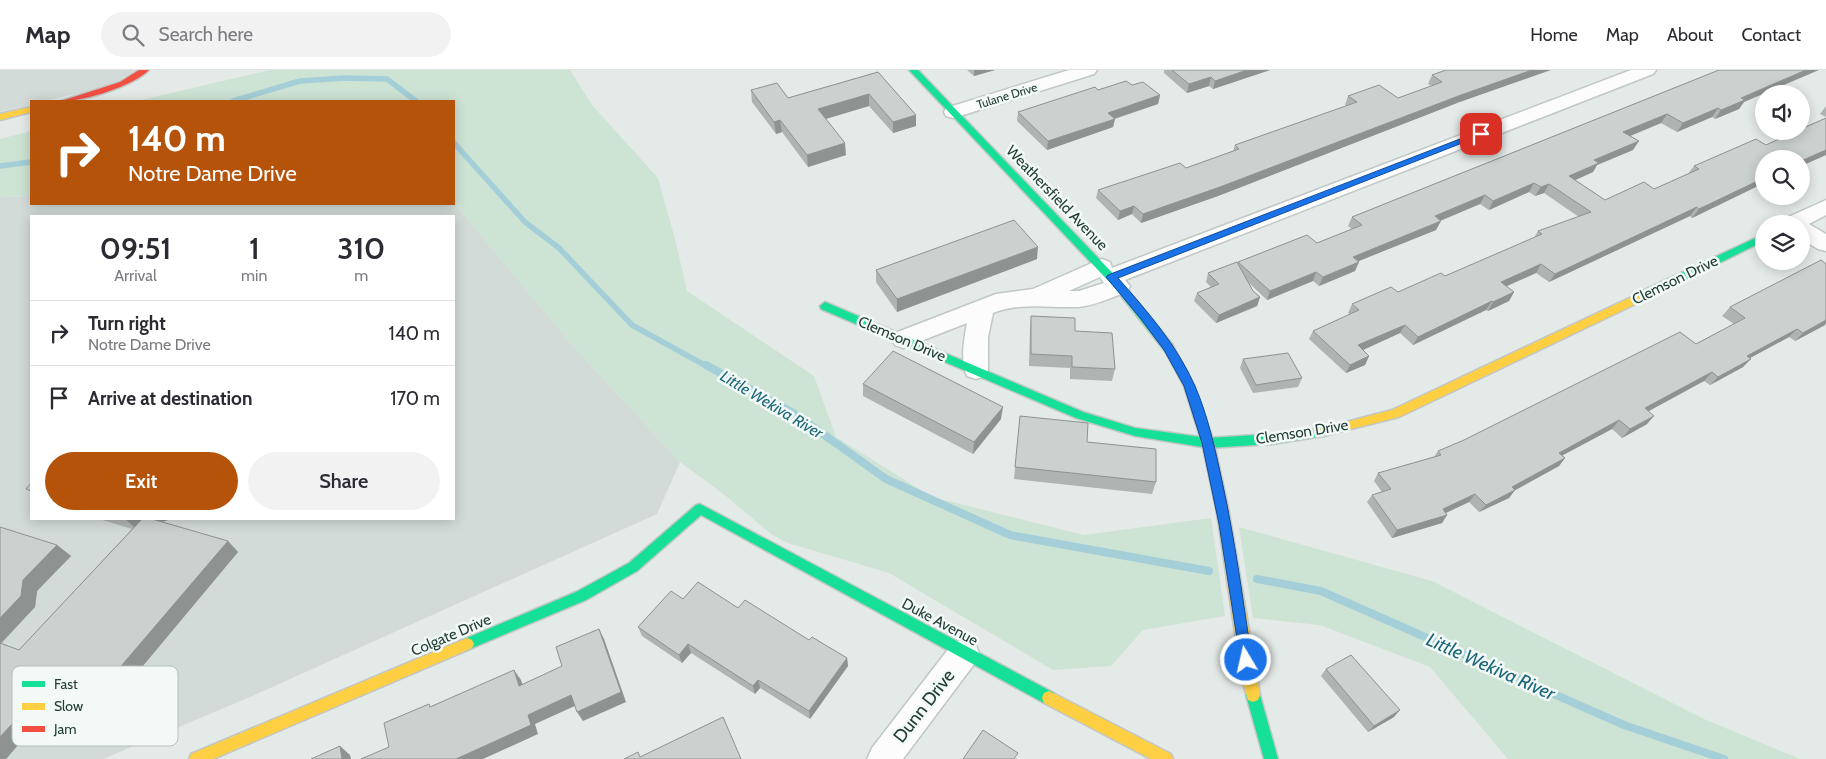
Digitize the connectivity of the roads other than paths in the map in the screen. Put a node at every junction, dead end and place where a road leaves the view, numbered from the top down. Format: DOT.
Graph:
graph roads {
  1 [pos="145,70"];
  2 [pos="913,70"];
  3 [pos="1088,70"];
  4 [pos="1647,70"];
  5 [pos="68,100"];
  6 [pos="30,110"];
  7 [pos="953,112"];
  8 [pos="0,117"];
  9 [pos="1826,207"];
  10 [pos="1810,215"];
  11 [pos="1810,234"];
  12 [pos="1755,241"];
  13 [pos="1826,244"];
  14 [pos="1111,277"];
  15 [pos="825,306"];
  16 [pos="982,309"];
  17 [pos="904,339"];
  18 [pos="976,370"];
  19 [pos="1208,443"];
  20 [pos="700,509"];
  21 [pos="964,653"];
  22 [pos="196,759"];
  23 [pos="883,759"];
  24 [pos="1166,759"];
  25 [pos="1271,759"];
  1 -- 5 [label="street"];
  2 -- 7 [label="street, Weathersfield Avenue"];
  3 -- 7 [label="street, Tulane Drive"];
  4 -- 14 [label="street"];
  6 -- 8 [label="street"];
  7 -- 14 [label="street, Weathersfield Avenue"];
  9 -- 10 [label="street"];
  11 -- 13 [label="street"];
  12 -- 19 [label="street, Clemson Drive"];
  14 -- 16 [label="street"];
  14 -- 19 [label="street, Weathersfield Avenue"];
  15 -- 17 [label="street, Clemson Drive"];
  16 -- 17 [label="street"];
  16 -- 18 [label="street"];
  17 -- 18 [label="street, Clemson Drive"];
  18 -- 19 [label="street, Clemson Drive"];
  19 -- 25 [label="street, Weathersfield Avenue"];
  20 -- 21 [label="street, Duke Avenue"];
  20 -- 22 [label="street, Colgate Drive"];
  21 -- 23 [label="street, Dunn Drive"];
  21 -- 24 [label="street, Duke Avenue"];
}
